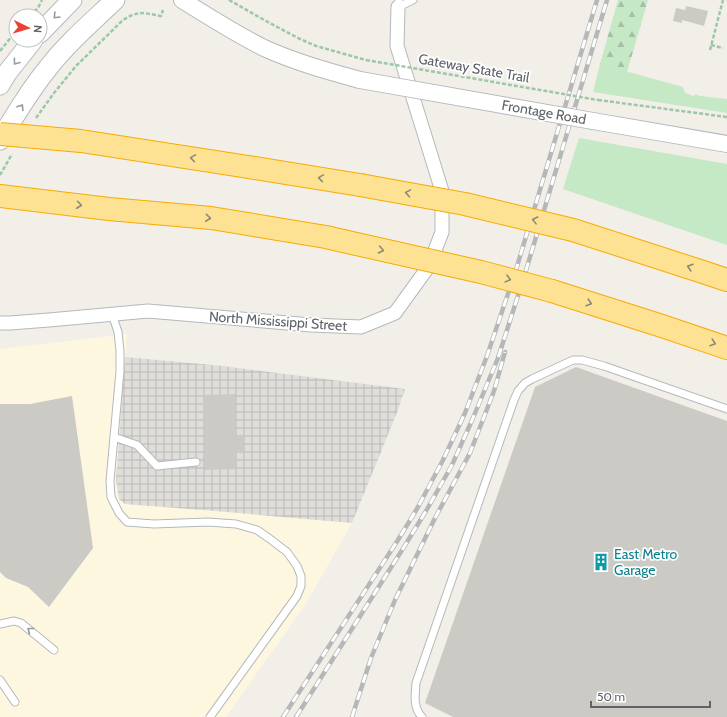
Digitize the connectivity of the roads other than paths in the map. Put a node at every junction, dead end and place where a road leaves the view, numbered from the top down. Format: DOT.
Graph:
graph roads {
  1 [pos="72,0"];
  2 [pos="115,0"];
  3 [pos="182,0"];
  4 [pos="413,0"];
  5 [pos="399,4"];
  6 [pos="48,25"];
  7 [pos="27,48"];
  8 [pos="0,85"];
  9 [pos="0,134"];
  10 [pos="727,144"];
  11 [pos="7,145"];
  12 [pos="0,196"];
  13 [pos="727,280"];
  14 [pos="112,314"];
  15 [pos="0,323"];
  16 [pos="727,348"];
  17 [pos="727,409"];
  18 [pos="114,437"];
  19 [pos="196,462"];
  20 [pos="0,624"];
  21 [pos="54,650"];
  22 [pos="0,680"];
  23 [pos="15,702"];
  24 [pos="210,717"];
  25 [pos="422,717"];
  1 -- 6 [label="main road, one-way"];
  11 -- 2 [label="main road, one-way"];
  3 -- 10 [label="street, Frontage Road, bridge"];
  4 -- 5 [label="lane"];
  5 -- 14 [label="street, North Mississippi Street"];
  7 -- 8 [label="main road, one-way"];
  13 -- 9 [label="highway, one-way, bridge"];
  12 -- 16 [label="highway, one-way, bridge"];
  14 -- 15 [label="street, North Mississippi Street"];
  14 -- 18 [label="lane"];
  17 -- 25 [label="lane"];
  18 -- 19 [label="lane"];
  18 -- 24 [label="lane"];
  21 -- 20 [label="lane, one-way"];
  22 -- 23 [label="lane"];
}
